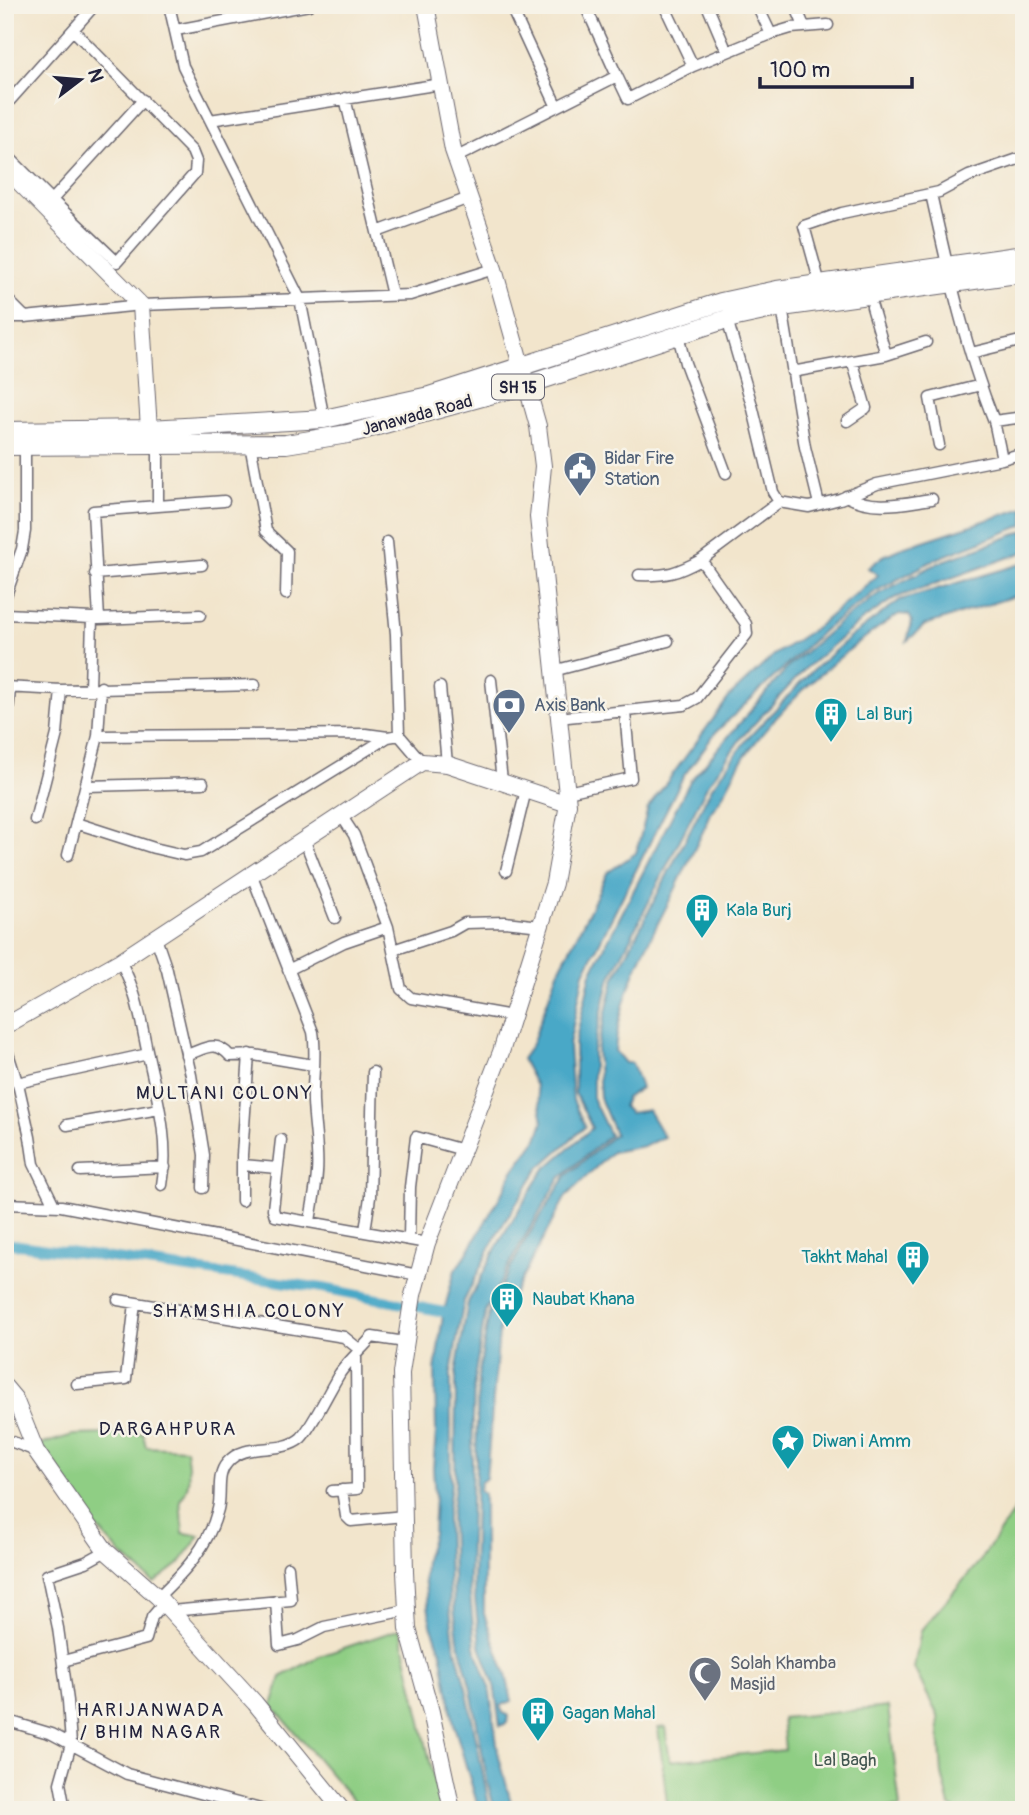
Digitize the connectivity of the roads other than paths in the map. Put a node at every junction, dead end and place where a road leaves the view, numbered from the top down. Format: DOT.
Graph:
graph roads {
  1 [pos="95,5"];
  2 [pos="169,5"];
  3 [pos="309,5"];
  4 [pos="426,5"];
  5 [pos="510,5"];
  6 [pos="585,5"];
  7 [pos="664,5"];
  8 [pos="707,5"];
  9 [pos="757,5"];
  10 [pos="795,5"];
  11 [pos="828,25"];
  12 [pos="804,26"];
  13 [pos="73,30"];
  14 [pos="176,30"];
  15 [pos="771,33"];
  16 [pos="727,52"];
  17 [pos="692,66"];
  18 [pos="617,76"];
  19 [pos="441,84"];
  20 [pos="345,98"];
  21 [pos="143,100"];
  22 [pos="556,105"];
  23 [pos="5,106"];
  24 [pos="210,120"];
  25 [pos="5,153"];
  26 [pos="1024,157"];
  27 [pos="456,158"];
  28 [pos="5,168"];
  29 [pos="931,194"];
  30 [pos="469,198"];
  31 [pos="52,200"];
  32 [pos="377,232"];
  33 [pos="1024,255"];
  34 [pos="494,270"];
  35 [pos="1024,273"];
  36 [pos="951,276"];
  37 [pos="820,284"];
  38 [pos="392,295"];
  39 [pos="5,297"];
  40 [pos="300,299"];
  41 [pos="141,305"];
  42 [pos="782,307"];
  43 [pos="872,307"];
  44 [pos="5,317"];
  45 [pos="25,317"];
  46 [pos="727,319"];
  47 [pos="678,335"];
  48 [pos="1024,340"];
  49 [pos="926,342"];
  50 [pos="971,353"];
  51 [pos="886,355"];
  52 [pos="853,363"];
  53 [pos="521,366"];
  54 [pos="792,372"];
  55 [pos="981,384"];
  56 [pos="526,385"];
  57 [pos="1024,417"];
  58 [pos="324,419"];
  59 [pos="847,421"];
  60 [pos="994,421"];
  61 [pos="5,431"];
  62 [pos="155,435"];
  63 [pos="250,444"];
  64 [pos="939,444"];
  65 [pos="5,446"];
  66 [pos="25,446"];
  67 [pos="1024,453"];
  68 [pos="1002,459"];
  69 [pos="726,473"];
  70 [pos="846,496"];
  71 [pos="932,499"];
  72 [pos="224,500"];
  73 [pos="779,502"];
  74 [pos="819,504"];
  75 [pos="158,506"];
  76 [pos="387,542"];
  77 [pos="701,560"];
  78 [pos="202,565"];
  79 [pos="95,574"];
  80 [pos="639,575"];
  81 [pos="286,594"];
  82 [pos="5,598"];
  83 [pos="5,614"];
  84 [pos="200,615"];
  85 [pos="96,618"];
  86 [pos="668,641"];
  87 [pos="553,671"];
  88 [pos="491,680"];
  89 [pos="255,685"];
  90 [pos="8,687"];
  91 [pos="96,687"];
  92 [pos="440,687"];
  93 [pos="61,690"];
  94 [pos="625,712"];
  95 [pos="558,718"];
  96 [pos="98,736"];
  97 [pos="393,736"];
  98 [pos="6,745"];
  99 [pos="422,762"];
  100 [pos="447,764"];
  101 [pos="502,781"];
  102 [pos="203,783"];
  103 [pos="86,786"];
  104 [pos="526,790"];
  105 [pos="568,798"];
  106 [pos="341,815"];
  107 [pos="35,820"];
  108 [pos="76,823"];
  109 [pos="304,839"];
  110 [pos="68,855"];
  111 [pos="506,870"];
  112 [pos="251,873"];
  113 [pos="335,918"];
  114 [pos="541,926"];
  115 [pos="388,927"];
  116 [pos="156,938"];
  117 [pos="393,950"];
  118 [pos="120,961"];
  119 [pos="288,970"];
  120 [pos="512,1016"];
  121 [pos="5,1026"];
  122 [pos="5,1036"];
  123 [pos="148,1054"];
  124 [pos="249,1054"];
  125 [pos="186,1055"];
  126 [pos="313,1065"];
  127 [pos="373,1072"];
  128 [pos="17,1083"];
  129 [pos="159,1109"];
  130 [pos="68,1125"];
  131 [pos="281,1140"];
  132 [pos="463,1150"];
  133 [pos="242,1165"];
  134 [pos="165,1167"];
  135 [pos="277,1168"];
  136 [pos="80,1171"];
  137 [pos="162,1185"];
  138 [pos="203,1188"];
  139 [pos="242,1201"];
  140 [pos="5,1204"];
  141 [pos="54,1205"];
  142 [pos="310,1222"];
  143 [pos="365,1231"];
  144 [pos="409,1239"];
  145 [pos="428,1243"];
  146 [pos="418,1275"];
  147 [pos="118,1300"];
  148 [pos="135,1303"];
  149 [pos="406,1338"];
  150 [pos="358,1353"];
  151 [pos="77,1384"];
  152 [pos="5,1387"];
  153 [pos="5,1439"];
  154 [pos="36,1451"];
  155 [pos="404,1516"];
  156 [pos="106,1551"];
  157 [pos="288,1567"];
  158 [pos="276,1601"];
  159 [pos="164,1604"];
  160 [pos="407,1610"];
  161 [pos="63,1661"];
  162 [pos="5,1720"];
  163 [pos="71,1744"];
  164 [pos="233,1806"];
  165 [pos="338,1808"];
  166 [pos="65,1810"];
  167 [pos="264,1810"];
  168 [pos="452,1810"];
  1 -- 13 [label="street"];
  2 -- 14 [label="street"];
  3 -- 14 [label="street"];
  4 -- 19 [label="street"];
  5 -- 22 [label="street"];
  6 -- 18 [label="street"];
  7 -- 17 [label="street"];
  8 -- 16 [label="street"];
  9 -- 15 [label="street"];
  10 -- 12 [label="street"];
  11 -- 12 [label="street"];
  12 -- 15 [label="street"];
  13 -- 21 [label="street"];
  13 -- 23 [label="street"];
  14 -- 24 [label="street"];
  15 -- 16 [label="street"];
  16 -- 17 [label="street"];
  17 -- 18 [label="street"];
  18 -- 22 [label="street"];
  19 -- 20 [label="street"];
  19 -- 27 [label="street"];
  20 -- 24 [label="street"];
  20 -- 32 [label="street"];
  21 -- 31 [label="street"];
  21 -- 31 [label="street"];
  22 -- 27 [label="street"];
  24 -- 40 [label="street"];
  25 -- 31 [label="street"];
  26 -- 29 [label="street"];
  27 -- 30 [label="street"];
  28 -- 41 [label="street"];
  29 -- 36 [label="street"];
  29 -- 37 [label="street"];
  30 -- 32 [label="street"];
  30 -- 34 [label="street"];
  32 -- 38 [label="street"];
  33 -- 36 [label="main road, Janawada Road / SH 15"];
  34 -- 38 [label="street"];
  34 -- 53 [label="street"];
  35 -- 36 [label="main road, Janawada Road / SH 15"];
  36 -- 37 [label="main road, Janawada Road / SH 15"];
  36 -- 42 [label="main road, Janawada Road / SH 15"];
  36 -- 50 [label="street"];
  37 -- 53 [label="main road, Janawada Road / SH 15"];
  38 -- 40 [label="street"];
  39 -- 45 [label="street"];
  40 -- 41 [label="street"];
  40 -- 58 [label="street"];
  41 -- 45 [label="street"];
  41 -- 62 [label="street"];
  42 -- 46 [label="main road, Janawada Road / SH 15"];
  42 -- 54 [label="street"];
  43 -- 51 [label="street"];
  44 -- 45 [label="street"];
  46 -- 47 [label="main road, Janawada Road / SH 15"];
  46 -- 73 [label="street"];
  47 -- 56 [label="main road, Janawada Road / SH 15"];
  47 -- 69 [label="street"];
  48 -- 50 [label="street"];
  49 -- 51 [label="street"];
  50 -- 55 [label="street"];
  51 -- 52 [label="street"];
  52 -- 54 [label="street"];
  52 -- 59 [label="street"];
  53 -- 56 [label="street"];
  53 -- 58 [label="main road, Janawada Road / SH 15"];
  54 -- 74 [label="street"];
  55 -- 60 [label="street"];
  55 -- 64 [label="street"];
  56 -- 63 [label="main road, Janawada Road / SH 15"];
  56 -- 87 [label="street"];
  57 -- 60 [label="street"];
  58 -- 62 [label="main road, Janawada Road / SH 15"];
  60 -- 68 [label="street"];
  61 -- 62 [label="main road, Janawada Road / SH 15"];
  62 -- 63 [label="main road, Janawada Road / SH 15"];
  62 -- 66 [label="main road, Janawada Road / SH 15"];
  62 -- 75 [label="street"];
  63 -- 81 [label="street"];
  65 -- 66 [label="main road, Janawada Road / SH 15"];
  66 -- 82 [label="street"];
  67 -- 68 [label="street"];
  68 -- 70 [label="street"];
  70 -- 71 [label="street"];
  70 -- 74 [label="street"];
  72 -- 75 [label="street"];
  73 -- 74 [label="street"];
  73 -- 77 [label="street"];
  75 -- 79 [label="street"];
  76 -- 97 [label="street"];
  77 -- 80 [label="street"];
  77 -- 94 [label="street"];
  78 -- 79 [label="street"];
  79 -- 85 [label="street"];
  83 -- 85 [label="street"];
  84 -- 85 [label="street"];
  85 -- 91 [label="street"];
  86 -- 87 [label="street"];
  87 -- 95 [label="street"];
  88 -- 101 [label="street"];
  89 -- 91 [label="street"];
  90 -- 93 [label="street"];
  90 -- 98 [label="street"];
  91 -- 93 [label="street"];
  91 -- 96 [label="street"];
  92 -- 100 [label="street"];
  93 -- 107 [label="street"];
  94 -- 95 [label="street"];
  94 -- 105 [label="street"];
  95 -- 105 [label="street"];
  96 -- 97 [label="street"];
  96 -- 103 [label="street"];
  97 -- 99 [label="street"];
  97 -- 108 [label="street"];
  99 -- 100 [label="street"];
  99 -- 106 [label="street"];
  100 -- 101 [label="street"];
  101 -- 104 [label="street"];
  102 -- 103 [label="street"];
  103 -- 108 [label="street"];
  104 -- 105 [label="street"];
  104 -- 111 [label="street"];
  105 -- 114 [label="street"];
  106 -- 109 [label="street"];
  106 -- 115 [label="street"];
  108 -- 110 [label="street"];
  109 -- 112 [label="street"];
  109 -- 113 [label="street"];
  112 -- 116 [label="street"];
  112 -- 119 [label="street"];
  114 -- 117 [label="street"];
  114 -- 120 [label="street"];
  115 -- 117 [label="street"];
  115 -- 119 [label="street"];
  116 -- 118 [label="street"];
  116 -- 125 [label="street"];
  117 -- 120 [label="street"];
  118 -- 121 [label="street"];
  118 -- 123 [label="street"];
  119 -- 126 [label="street"];
  120 -- 132 [label="street"];
  122 -- 128 [label="street"];
  123 -- 128 [label="street"];
  123 -- 129 [label="street"];
  124 -- 125 [label="street"];
  124 -- 126 [label="street"];
  124 -- 133 [label="street"];
  125 -- 138 [label="street"];
  126 -- 142 [label="street"];
  127 -- 143 [label="street"];
  128 -- 141 [label="street"];
  129 -- 130 [label="street"];
  129 -- 134 [label="street"];
  131 -- 135 [label="street"];
  132 -- 144 [label="street"];
  132 -- 145 [label="street"];
  133 -- 135 [label="street"];
  133 -- 139 [label="street"];
  134 -- 136 [label="street"];
  134 -- 137 [label="street"];
  135 -- 142 [label="street"];
  140 -- 141 [label="street"];
  141 -- 146 [label="street"];
  142 -- 143 [label="street"];
  143 -- 144 [label="street"];
  144 -- 145 [label="street"];
  145 -- 146 [label="street"];
  146 -- 149 [label="street"];
  147 -- 148 [label="street"];
  148 -- 150 [label="street"];
  148 -- 151 [label="street"];
  149 -- 150 [label="street"];
  149 -- 155 [label="street"];
  150 -- 155 [label="street"];
  150 -- 159 [label="street"];
  152 -- 154 [label="street"];
  153 -- 154 [label="street"];
  154 -- 156 [label="street"];
  155 -- 160 [label="street"];
  156 -- 159 [label="street"];
  156 -- 161 [label="street"];
  157 -- 158 [label="street"];
  158 -- 159 [label="street"];
  158 -- 160 [label="street"];
  159 -- 161 [label="street"];
  159 -- 165 [label="street"];
  160 -- 168 [label="street"];
  161 -- 163 [label="street"];
  162 -- 163 [label="street"];
  163 -- 164 [label="street"];
  163 -- 166 [label="street"];
  164 -- 167 [label="street"];
}
